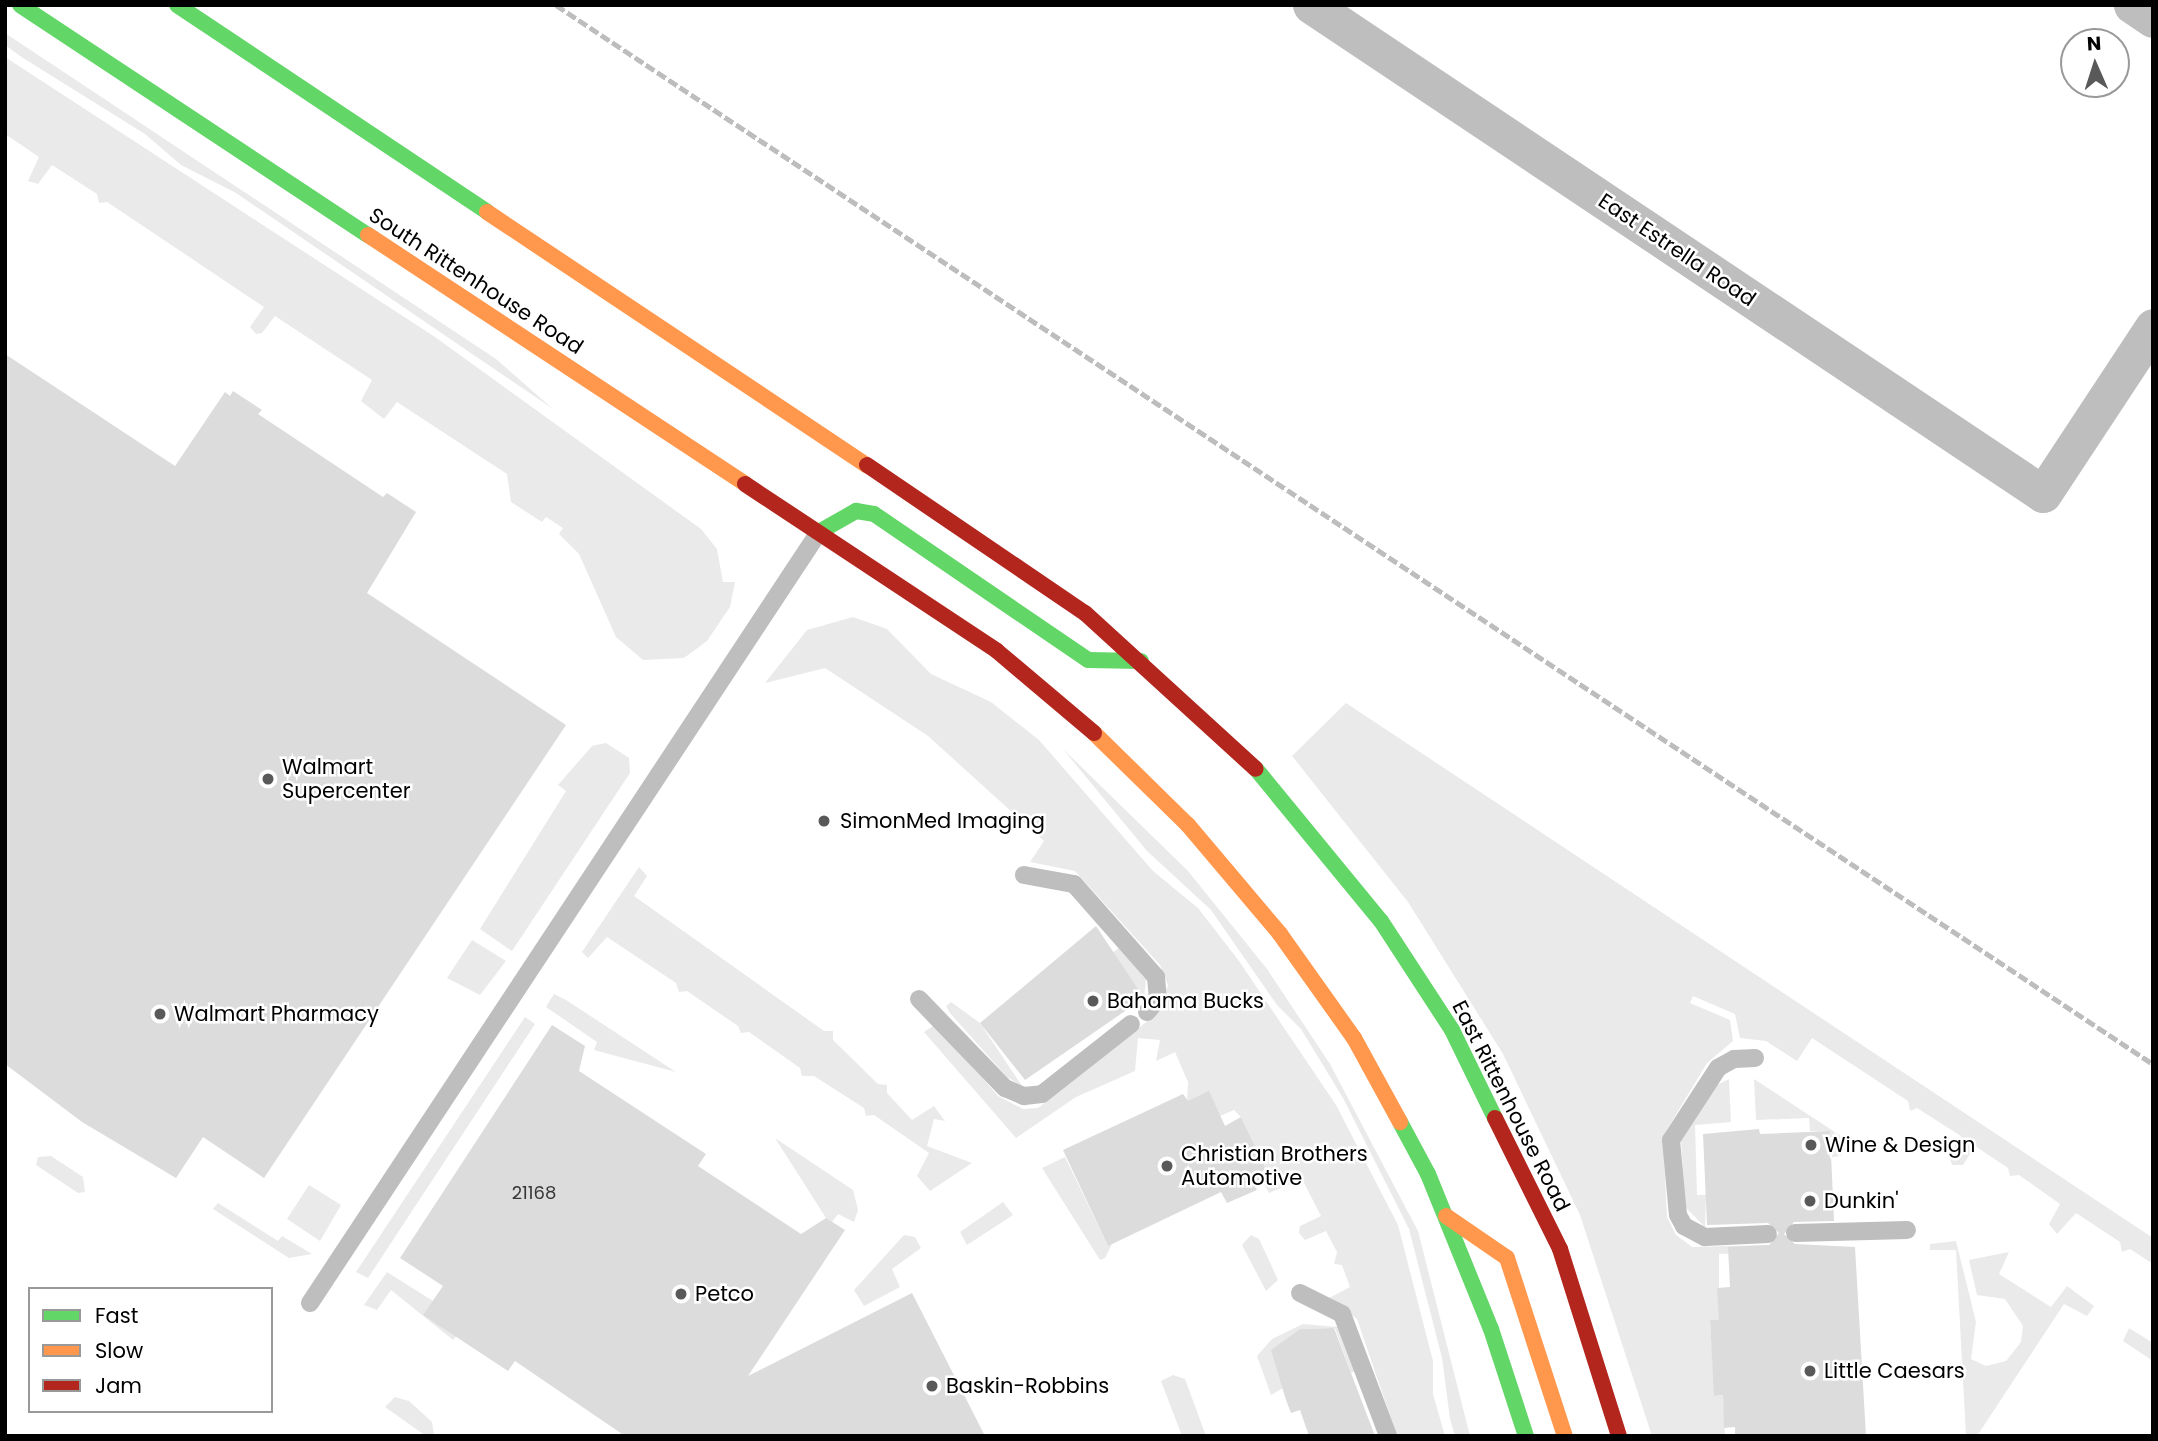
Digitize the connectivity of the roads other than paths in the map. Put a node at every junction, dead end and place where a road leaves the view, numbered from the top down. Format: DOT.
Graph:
graph roads {
  1 [pos="20,5"];
  2 [pos="177,5"];
  3 [pos="1311,5"];
  4 [pos="2132,5"];
  5 [pos="2153,19"];
  6 [pos="2153,327"];
  7 [pos="818,532"];
  8 [pos="1141,661"];
  9 [pos="1024,876"];
  10 [pos="919,999"];
  11 [pos="1147,1012"];
  12 [pos="1131,1024"];
  13 [pos="1755,1058"];
  14 [pos="1446,1216"];
  15 [pos="1907,1230"];
  16 [pos="1795,1233"];
  17 [pos="1768,1234"];
  18 [pos="1300,1293"];
  19 [pos="310,1303"];
  20 [pos="1388,1436"];
  21 [pos="1526,1436"];
  22 [pos="1565,1436"];
  23 [pos="1619,1436"];
  1 -- 7 [label="main road, South Rittenhouse Road"];
  2 -- 8 [label="main road, East Rittenhouse Road"];
  3 -- 6 [label="street, East Estrella Road"];
  4 -- 5 [label="street"];
  7 -- 8 [label="main road"];
  7 -- 14 [label="main road, South Rittenhouse Road"];
  7 -- 19 [label="lane"];
  8 -- 23 [label="main road, East Rittenhouse Road"];
  9 -- 11 [label="lane"];
  10 -- 12 [label="lane"];
  13 -- 17 [label="lane"];
  14 -- 21 [label="main road"];
  14 -- 22 [label="main road"];
  15 -- 16 [label="lane"];
  18 -- 20 [label="lane"];
}
